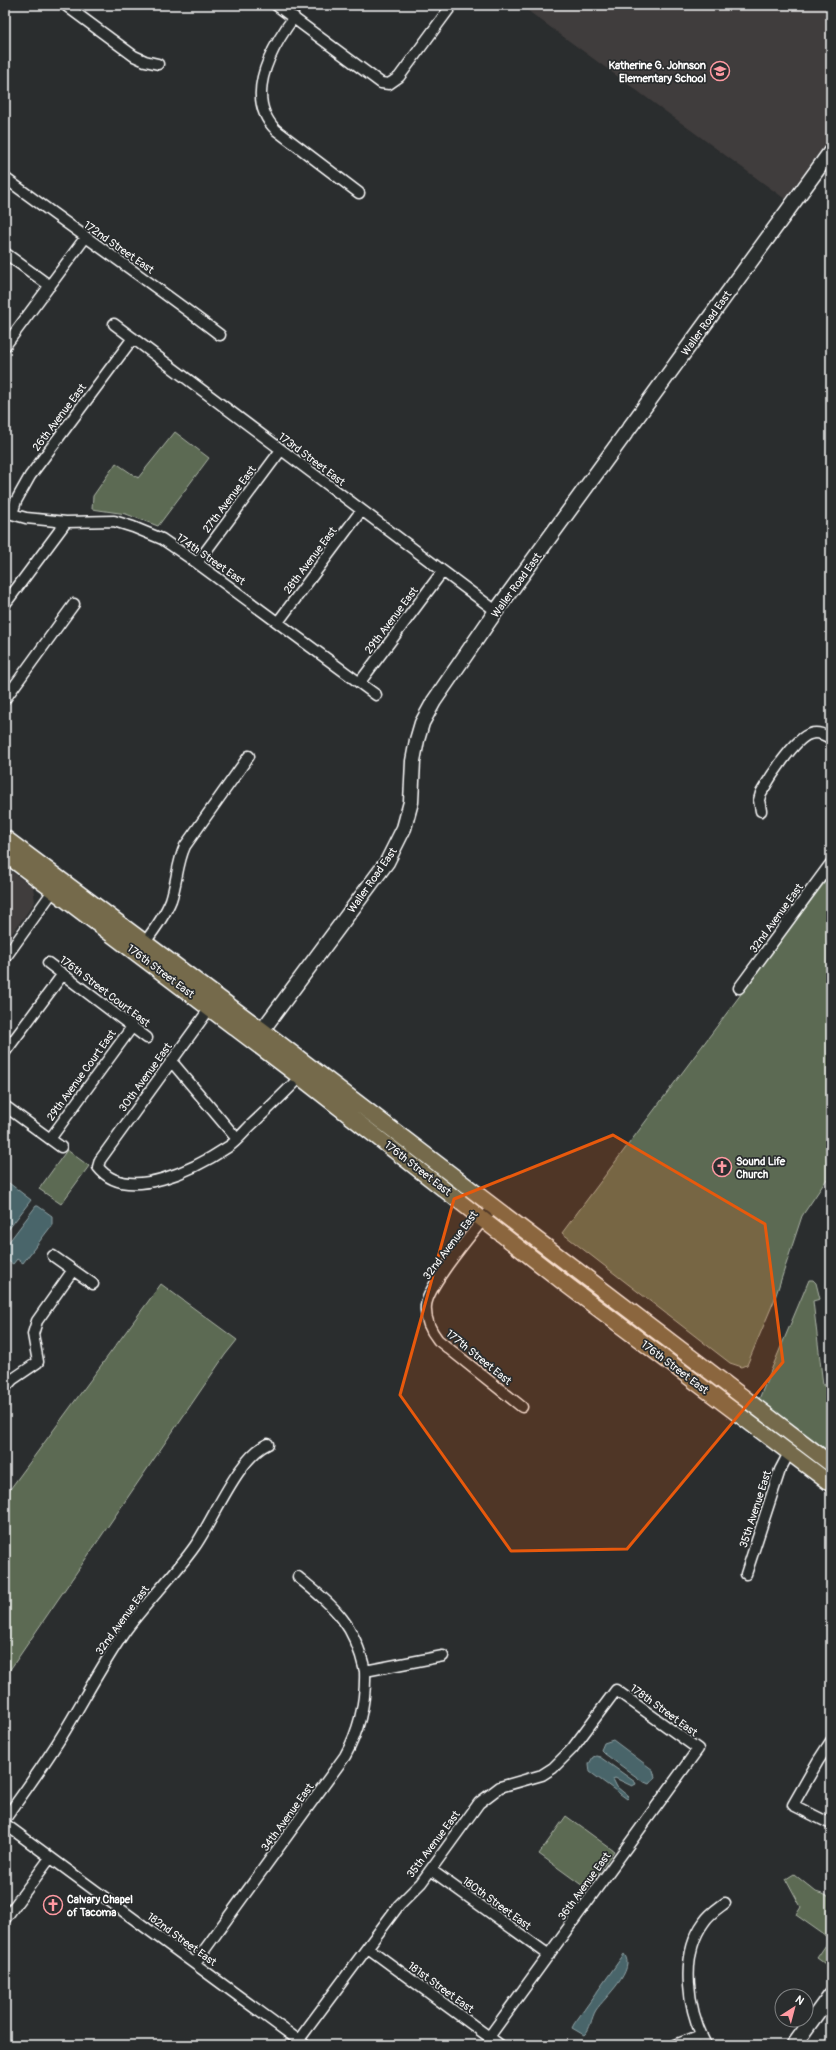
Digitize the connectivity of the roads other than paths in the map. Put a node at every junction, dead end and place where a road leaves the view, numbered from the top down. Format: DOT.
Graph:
graph roads {
  1 [pos="276,5"];
  2 [pos="452,5"];
  3 [pos="72,7"];
  4 [pos="294,16"];
  5 [pos="158,64"];
  6 [pos="831,151"];
  7 [pos="5,178"];
  8 [pos="358,193"];
  9 [pos="85,238"];
  10 [pos="5,253"];
  11 [pos="50,286"];
  12 [pos="114,324"];
  13 [pos="220,335"];
  14 [pos="133,338"];
  15 [pos="5,346"];
  16 [pos="281,450"];
  17 [pos="362,512"];
  18 [pos="8,513"];
  19 [pos="66,522"];
  20 [pos="197,562"];
  21 [pos="442,572"];
  22 [pos="5,604"];
  23 [pos="74,604"];
  24 [pos="496,611"];
  25 [pos="278,622"];
  26 [pos="360,682"];
  27 [pos="376,695"];
  28 [pos="5,699"];
  29 [pos="831,738"];
  30 [pos="249,756"];
  31 [pos="761,811"];
  32 [pos="5,838"];
  33 [pos="5,854"];
  34 [pos="831,863"];
  35 [pos="53,891"];
  36 [pos="110,916"];
  37 [pos="145,942"];
  38 [pos="5,958"];
  39 [pos="48,964"];
  40 [pos="63,974"];
  41 [pos="739,988"];
  42 [pos="210,1008"];
  43 [pos="132,1027"];
  44 [pos="258,1036"];
  45 [pos="147,1038"];
  46 [pos="5,1052"];
  47 [pos="172,1062"];
  48 [pos="300,1077"];
  49 [pos="5,1106"];
  50 [pos="50,1138"];
  51 [pos="237,1139"];
  52 [pos="61,1147"];
  53 [pos="488,1213"];
  54 [pos="53,1256"];
  55 [pos="73,1270"];
  56 [pos="93,1284"];
  57 [pos="428,1321"];
  58 [pos="5,1388"];
  59 [pos="522,1407"];
  60 [pos="268,1444"];
  61 [pos="789,1454"];
  62 [pos="831,1464"];
  63 [pos="831,1484"];
  64 [pos="746,1574"];
  65 [pos="298,1577"];
  66 [pos="443,1656"];
  67 [pos="365,1671"];
  68 [pos="616,1690"];
  69 [pos="831,1741"];
  70 [pos="698,1749"];
  71 [pos="5,1819"];
  72 [pos="5,1824"];
  73 [pos="831,1824"];
  74 [pos="50,1858"];
  75 [pos="431,1870"];
  76 [pos="725,1904"];
  77 [pos="5,1919"];
  78 [pos="368,1948"];
  79 [pos="549,1955"];
  80 [pos="195,1963"];
  81 [pos="831,1994"];
  82 [pos="701,2035"];
  83 [pos="489,2037"];
  84 [pos="300,2043"];
  85 [pos="500,2045"];
  86 [pos="675,2045"];
  87 [pos="706,2045"];
  88 [pos="794,2045"];
  1 -- 4 [label="street"];
  2 -- 4 [label="street"];
  3 -- 5 [label="street"];
  4 -- 8 [label="street"];
  6 -- 24 [label="street, Waller Road East"];
  7 -- 9 [label="street, 172nd Street East"];
  9 -- 11 [label="street"];
  9 -- 13 [label="street, 172nd Street East"];
  10 -- 11 [label="street"];
  11 -- 15 [label="street"];
  12 -- 14 [label="street, 173rd Street East"];
  14 -- 16 [label="street, 173rd Street East"];
  14 -- 18 [label="street, 26th Avenue East"];
  16 -- 17 [label="street, 173rd Street East"];
  16 -- 20 [label="street, 27th Avenue East"];
  17 -- 21 [label="street, 173rd Street East"];
  17 -- 25 [label="street, 28th Avenue East"];
  18 -- 19 [label="street, 174th Street East"];
  19 -- 20 [label="street, 174th Street East"];
  19 -- 22 [label="street"];
  20 -- 25 [label="street, 174th Street East"];
  21 -- 24 [label="street, 173rd Street East"];
  21 -- 26 [label="street, 29th Avenue East"];
  23 -- 28 [label="street"];
  24 -- 44 [label="street, Waller Road East"];
  25 -- 26 [label="street, 174th Street East"];
  26 -- 27 [label="street, 174th Street East"];
  29 -- 31 [label="street"];
  30 -- 37 [label="street"];
  32 -- 36 [label="main road, 176th Street East"];
  33 -- 35 [label="main road, 176th Street East"];
  34 -- 41 [label="street, 32nd Avenue East"];
  35 -- 36 [label="main road"];
  35 -- 38 [label="street"];
  35 -- 42 [label="main road, 176th Street East"];
  36 -- 37 [label="main road, 176th Street East"];
  37 -- 44 [label="main road, 176th Street East"];
  39 -- 40 [label="street, 176th Street Court East"];
  40 -- 43 [label="street, 176th Street Court East"];
  40 -- 46 [label="street"];
  42 -- 44 [label="main road, 176th Street East"];
  42 -- 47 [label="street, 30th Avenue East"];
  43 -- 45 [label="street, 176th Street Court East"];
  43 -- 50 [label="street, 29th Avenue Court East"];
  44 -- 48 [label="main road, 176th Street East"];
  44 -- 53 [label="main road, 176th Street East"];
  47 -- 51 [label="street"];
  47 -- 51 [label="street, 30th Avenue East"];
  48 -- 51 [label="street"];
  48 -- 53 [label="main road, 176th Street East"];
  49 -- 50 [label="street"];
  50 -- 52 [label="street"];
  53 -- 57 [label="street, 32nd Avenue East"];
  53 -- 61 [label="main road, 176th Street East"];
  53 -- 62 [label="main road, 176th Street East"];
  54 -- 55 [label="street"];
  55 -- 56 [label="street"];
  55 -- 58 [label="street"];
  57 -- 59 [label="street, 177th Street East"];
  60 -- 71 [label="street, 32nd Avenue East"];
  61 -- 63 [label="main road, 176th Street East"];
  61 -- 64 [label="street, 35th Avenue East"];
  65 -- 67 [label="street, 34th Avenue East"];
  66 -- 67 [label="street"];
  67 -- 80 [label="street, 34th Avenue East"];
  68 -- 70 [label="street, 178th Street East"];
  68 -- 75 [label="street, 35th Avenue East"];
  69 -- 73 [label="street"];
  70 -- 79 [label="street, 36th Avenue East"];
  72 -- 74 [label="street, 182nd Street East"];
  74 -- 77 [label="street"];
  74 -- 80 [label="street, 182nd Street East"];
  75 -- 78 [label="street, 35th Avenue East"];
  75 -- 79 [label="street, 180th Street East"];
  76 -- 82 [label="street"];
  78 -- 83 [label="street, 181st Street East"];
  78 -- 84 [label="street, 35th Avenue East"];
  79 -- 83 [label="street, 36th Avenue East"];
  80 -- 84 [label="street, 182nd Street East"];
  81 -- 88 [label="street"];
  82 -- 86 [label="street"];
  82 -- 87 [label="street"];
  83 -- 85 [label="street, 181st Street East"];
}
